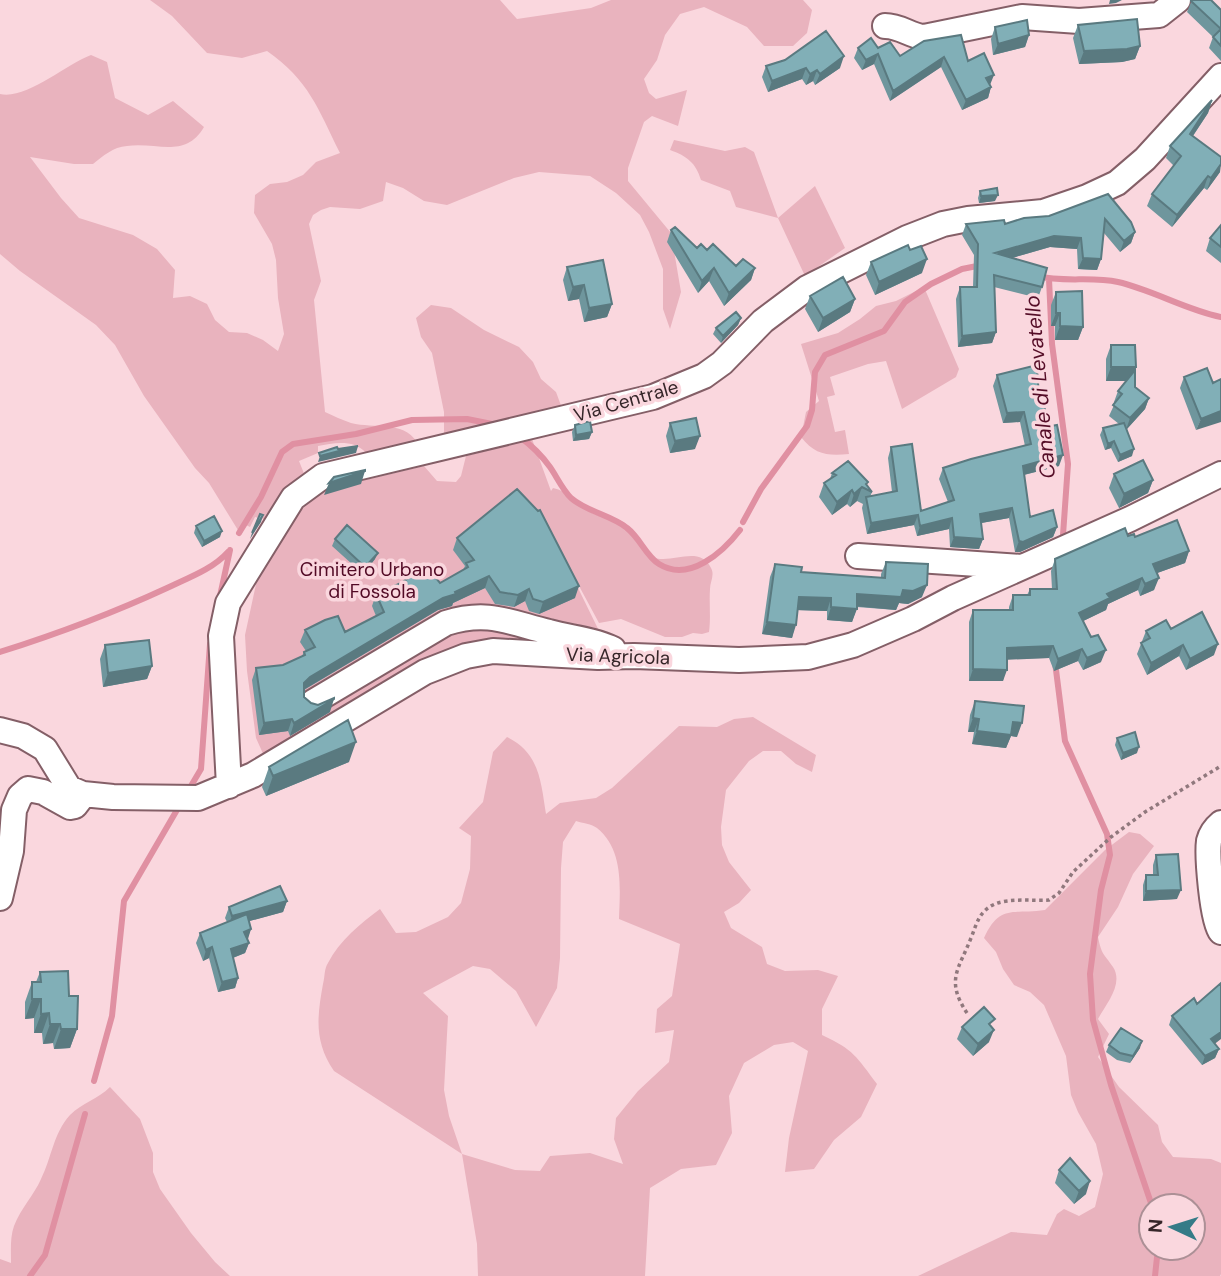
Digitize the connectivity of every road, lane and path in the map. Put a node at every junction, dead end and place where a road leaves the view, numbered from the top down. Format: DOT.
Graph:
graph roads {
  1 [pos="1178,0"];
  2 [pos="885,26"];
  3 [pos="1221,76"];
  4 [pos="1221,474"];
  5 [pos="858,556"];
  6 [pos="1022,568"];
  7 [pos="634,656"];
  8 [pos="313,702"];
  9 [pos="0,730"];
  10 [pos="1221,766"];
  11 [pos="229,786"];
  12 [pos="83,794"];
  13 [pos="1221,822"];
  14 [pos="0,898"];
  15 [pos="1221,932"];
  16 [pos="967,1013"];
  1 -- 2 [label="street"];
  3 -- 11 [label="street, Via Centrale"];
  4 -- 6 [label="street, Via Agricola"];
  5 -- 6 [label="street"];
  6 -- 7 [label="street, Via Agricola"];
  7 -- 8 [label="street"];
  7 -- 11 [label="street, Via Agricola"];
  9 -- 12 [label="street"];
  10 -- 16 [label="path"];
  11 -- 12 [label="street, Via Agricola"];
  12 -- 14 [label="street"];
  13 -- 15 [label="street"];
}
